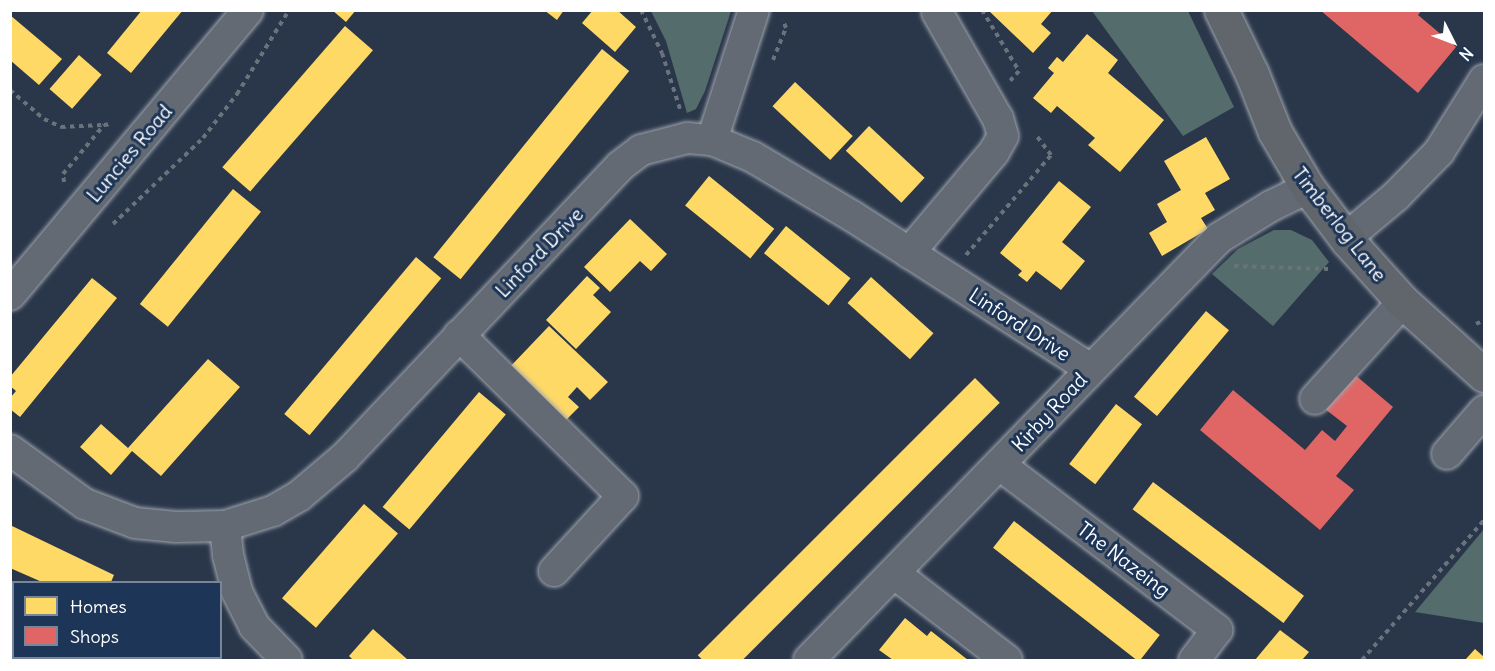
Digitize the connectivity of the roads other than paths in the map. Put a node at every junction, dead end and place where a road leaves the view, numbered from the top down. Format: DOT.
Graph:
graph roads {
  1 [pos="248,10"];
  2 [pos="754,10"];
  3 [pos="1221,10"];
  4 [pos="937,12"];
  5 [pos="1485,80"];
  6 [pos="712,140"];
  7 [pos="1308,188"];
  8 [pos="1346,238"];
  9 [pos="909,253"];
  10 [pos="10,295"];
  11 [pos="1403,302"];
  12 [pos="459,335"];
  13 [pos="1090,369"];
  14 [pos="1483,370"];
  15 [pos="1315,399"];
  16 [pos="1485,411"];
  17 [pos="10,450"];
  18 [pos="1447,454"];
  19 [pos="1000,465"];
  20 [pos="225,526"];
  21 [pos="555,571"];
  22 [pos="895,574"];
  23 [pos="287,660"];
  24 [pos="809,660"];
  25 [pos="1007,660"];
  26 [pos="1194,660"];
  1 -- 10 [label="street, Luncies Road"];
  2 -- 6 [label="street"];
  3 -- 7 [label="main road, Timberlog Lane"];
  4 -- 9 [label="street"];
  5 -- 8 [label="street"];
  6 -- 9 [label="street, Linford Drive"];
  6 -- 12 [label="street, Linford Drive"];
  7 -- 8 [label="main road, Timberlog Lane"];
  7 -- 13 [label="street, Kirby Road"];
  8 -- 11 [label="main road, Timberlog Lane"];
  9 -- 13 [label="street, Linford Drive"];
  11 -- 14 [label="main road, Timberlog Lane"];
  11 -- 15 [label="street"];
  12 -- 20 [label="street, Linford Drive"];
  12 -- 21 [label="street"];
  13 -- 19 [label="street, Kirby Road"];
  16 -- 18 [label="street"];
  17 -- 20 [label="street, Linford Drive"];
  19 -- 22 [label="street, Kirby Road"];
  19 -- 26 [label="street, The Nazeing"];
  20 -- 23 [label="street"];
  22 -- 24 [label="street, Kirby Road"];
  22 -- 25 [label="street"];
}
